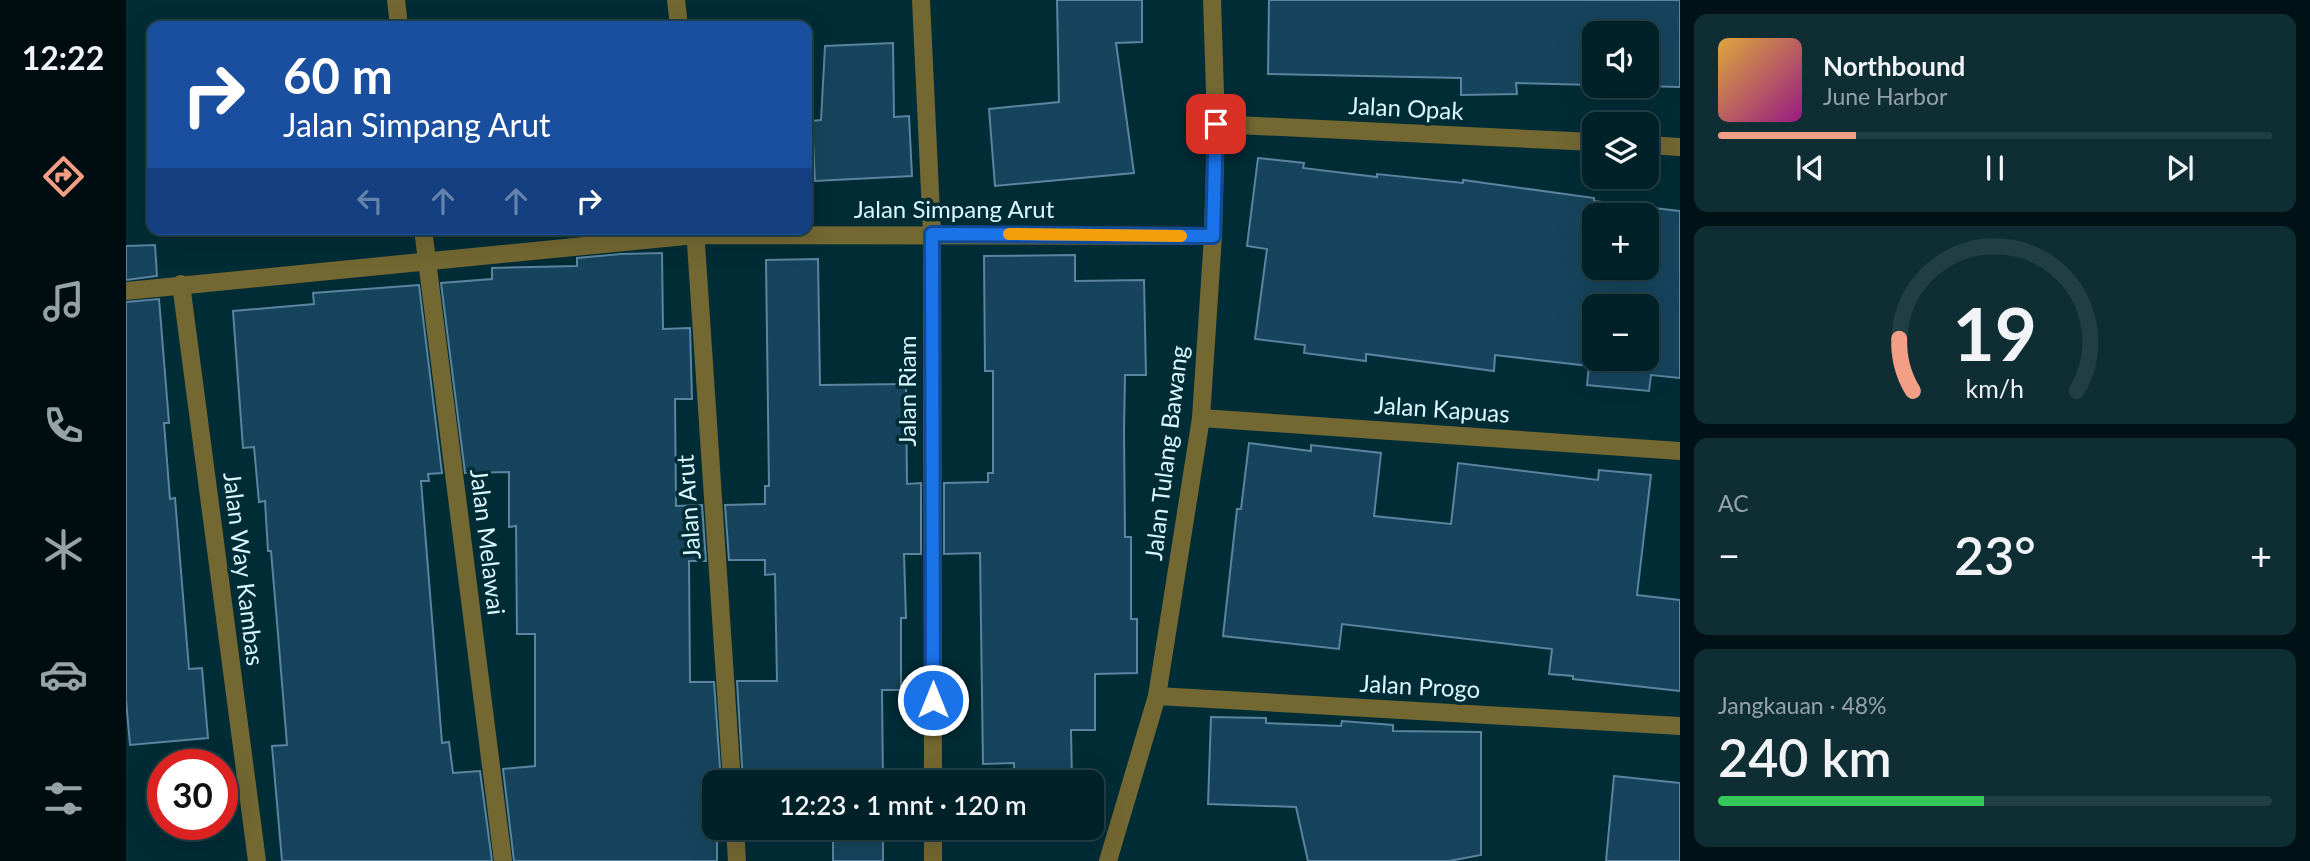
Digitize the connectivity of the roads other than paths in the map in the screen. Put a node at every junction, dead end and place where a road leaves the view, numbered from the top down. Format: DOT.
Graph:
graph roads {
  1 [pos="396,0"];
  2 [pos="676,0"];
  3 [pos="921,0"];
  4 [pos="1212,0"];
  5 [pos="398,21"];
  6 [pos="678,21"];
  7 [pos="1216,124"];
  8 [pos="1582,141"];
  9 [pos="1659,146"];
  10 [pos="1680,147"];
  11 [pos="812,233"];
  12 [pos="932,234"];
  13 [pos="425,235"];
  14 [pos="666,235"];
  15 [pos="695,235"];
  16 [pos="1213,236"];
  17 [pos="427,260"];
  18 [pos="181,284"];
  19 [pos="126,291"];
  20 [pos="1201,418"];
  21 [pos="1680,451"];
  22 [pos="1157,696"];
  23 [pos="1680,726"];
  24 [pos="731,770"];
  25 [pos="933,770"];
  26 [pos="736,840"];
  27 [pos="933,840"];
  28 [pos="257,861"];
  29 [pos="503,861"];
  30 [pos="737,861"];
  31 [pos="933,861"];
  32 [pos="1108,861"];
  1 -- 5 [label="street"];
  2 -- 6 [label="street"];
  3 -- 12 [label="street, Jalan Riam"];
  4 -- 7 [label="street, Jalan Tulang Bawang"];
  7 -- 8 [label="street, Jalan Opak"];
  7 -- 16 [label="street, Jalan Tulang Bawang"];
  9 -- 10 [label="street"];
  11 -- 12 [label="street, Jalan Simpang Arut"];
  12 -- 16 [label="street, Jalan Simpang Arut"];
  12 -- 25 [label="street, Jalan Riam"];
  13 -- 17 [label="street, Jalan Melawai"];
  14 -- 17 [label="street, Jalan Simpang Arut"];
  15 -- 24 [label="street, Jalan Arut"];
  16 -- 20 [label="street, Jalan Tulang Bawang"];
  17 -- 18 [label="street, Jalan Simpang Arut"];
  17 -- 29 [label="street, Jalan Melawai"];
  18 -- 19 [label="street, Jalan Simpang Arut"];
  18 -- 28 [label="street, Jalan Way Kambas"];
  20 -- 21 [label="street, Jalan Kapuas"];
  20 -- 22 [label="street, Jalan Tulang Bawang"];
  22 -- 23 [label="street, Jalan Progo"];
  22 -- 32 [label="street, Jalan Tulang Bawang"];
  26 -- 30 [label="street"];
  27 -- 31 [label="street"];
}
